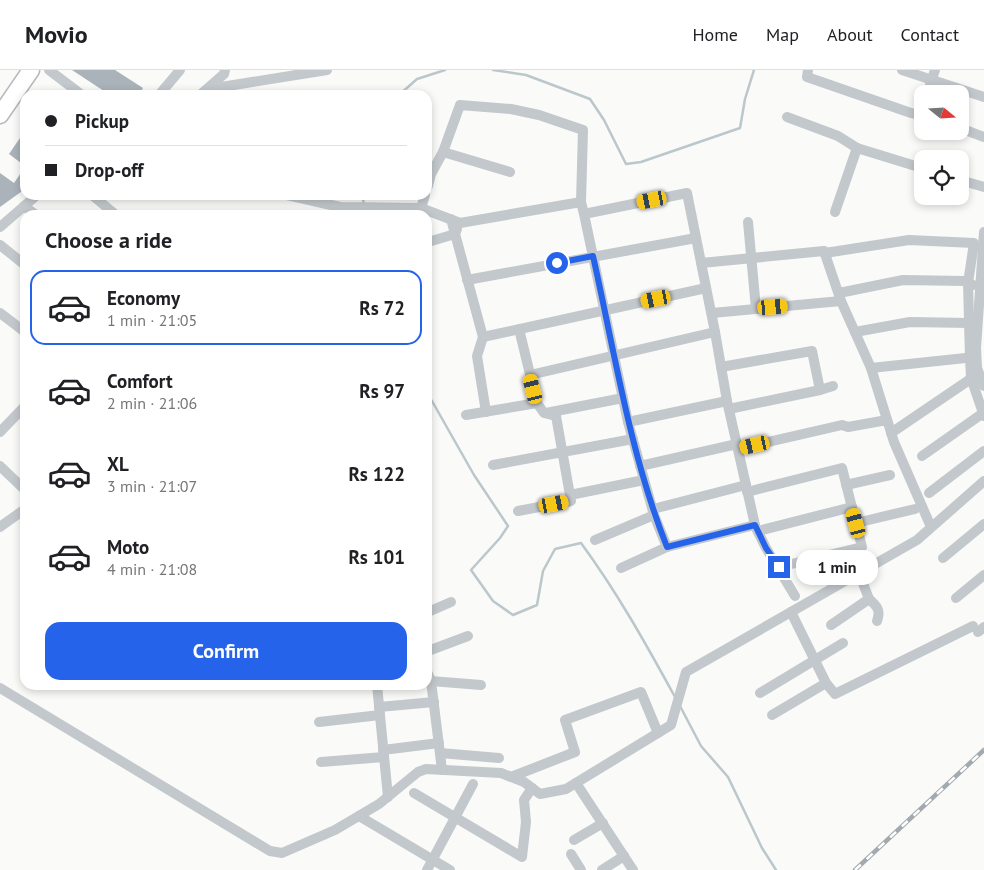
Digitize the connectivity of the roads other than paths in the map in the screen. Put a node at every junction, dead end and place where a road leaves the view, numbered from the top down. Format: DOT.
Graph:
graph roads {
  1 [pos="18,70"];
  2 [pos="31,70"];
  3 [pos="49,70"];
  4 [pos="180,70"];
  5 [pos="225,70"];
  6 [pos="327,70"];
  7 [pos="808,70"];
  8 [pos="902,70"];
  9 [pos="935,70"];
  10 [pos="932,80"];
  11 [pos="930,85"];
  12 [pos="209,89"];
  13 [pos="75,90"];
  14 [pos="163,90"];
  15 [pos="0,96"];
  16 [pos="984,97"];
  17 [pos="914,112"];
  18 [pos="0,115"];
  19 [pos="786,117"];
  20 [pos="969,131"];
  21 [pos="984,137"];
  22 [pos="857,148"];
  23 [pos="443,152"];
  24 [pos="914,166"];
  25 [pos="432,172"];
  26 [pos="510,172"];
  27 [pos="969,183"];
  28 [pos="984,187"];
  29 [pos="31,200"];
  30 [pos="98,200"];
  31 [pos="309,200"];
  32 [pos="423,200"];
  33 [pos="581,202"];
  34 [pos="24,206"];
  35 [pos="421,208"];
  36 [pos="29,210"];
  37 [pos="110,210"];
  38 [pos="426,210"];
  39 [pos="432,212"];
  40 [pos="834,212"];
  41 [pos="584,214"];
  42 [pos="455,221"];
  43 [pos="748,222"];
  44 [pos="0,227"];
  45 [pos="984,232"];
  46 [pos="455,234"];
  47 [pos="696,238"];
  48 [pos="432,241"];
  49 [pos="0,245"];
  50 [pos="825,253"];
  51 [pos="593,256"];
  52 [pos="751,258"];
  53 [pos="20,261"];
  54 [pos="701,263"];
  55 [pos="467,280"];
  56 [pos="968,283"];
  57 [pos="980,286"];
  58 [pos="706,288"];
  59 [pos="840,297"];
  60 [pos="756,309"];
  61 [pos="605,310"];
  62 [pos="0,313"];
  63 [pos="712,313"];
  64 [pos="969,323"];
  65 [pos="20,328"];
  66 [pos="518,329"];
  67 [pos="715,332"];
  68 [pos="855,332"];
  69 [pos="483,337"];
  70 [pos="614,355"];
  71 [pos="973,357"];
  72 [pos="721,367"];
  73 [pos="871,368"];
  74 [pos="530,375"];
  75 [pos="975,376"];
  76 [pos="833,386"];
  77 [pos="984,386"];
  78 [pos="820,390"];
  79 [pos="624,398"];
  80 [pos="537,404"];
  81 [pos="728,405"];
  82 [pos="20,411"];
  83 [pos="486,412"];
  84 [pos="544,413"];
  85 [pos="984,415"];
  86 [pos="466,416"];
  87 [pos="887,420"];
  88 [pos="628,422"];
  89 [pos="0,432"];
  90 [pos="891,433"];
  91 [pos="633,439"];
  92 [pos="737,446"];
  93 [pos="984,451"];
  94 [pos="563,452"];
  95 [pos="922,456"];
  96 [pos="493,465"];
  97 [pos="0,466"];
  98 [pos="640,466"];
  99 [pos="890,474"];
  100 [pos="644,480"];
  101 [pos="984,480"];
  102 [pos="20,485"];
  103 [pos="846,485"];
  104 [pos="746,488"];
  105 [pos="929,493"];
  106 [pos="570,495"];
  107 [pos="852,507"];
  108 [pos="916,509"];
  109 [pos="518,511"];
  110 [pos="654,512"];
  111 [pos="20,513"];
  112 [pos="856,523"];
  113 [pos="984,524"];
  114 [pos="0,527"];
  115 [pos="756,528"];
  116 [pos="931,528"];
  117 [pos="594,540"];
  118 [pos="667,547"];
  119 [pos="943,558"];
  120 [pos="779,567"];
  121 [pos="621,568"];
  122 [pos="859,573"];
  123 [pos="984,575"];
  124 [pos="795,596"];
  125 [pos="956,598"];
  126 [pos="869,599"];
  127 [pos="451,602"];
  128 [pos="432,610"];
  129 [pos="791,612"];
  130 [pos="877,621"];
  131 [pos="831,625"];
  132 [pos="978,628"];
  133 [pos="468,636"];
  134 [pos="843,643"];
  135 [pos="432,650"];
  136 [pos="815,660"];
  137 [pos="432,677"];
  138 [pos="826,683"];
  139 [pos="481,685"];
  140 [pos="0,688"];
  141 [pos="377,690"];
  142 [pos="432,690"];
  143 [pos="760,693"];
  144 [pos="434,702"];
  145 [pos="379,711"];
  146 [pos="772,715"];
  147 [pos="319,722"];
  148 [pos="658,732"];
  149 [pos="440,748"];
  150 [pos="384,754"];
  151 [pos="499,758"];
  152 [pos="321,762"];
  153 [pos="442,770"];
  154 [pos="512,777"];
  155 [pos="576,783"];
  156 [pos="473,784"];
  157 [pos="532,788"];
  158 [pos="414,793"];
  159 [pos="388,796"];
  160 [pos="359,816"];
  161 [pos="455,817"];
  162 [pos="603,823"];
  163 [pos="574,840"];
  164 [pos="571,854"];
  165 [pos="624,856"];
  166 [pos="432,859"];
  167 [pos="427,870"];
  168 [pos="450,870"];
  169 [pos="581,870"];
  170 [pos="602,870"];
  171 [pos="633,870"];
  1 -- 15 [label="highway"];
  2 -- 18 [label="highway"];
  3 -- 13 [label="street"];
  4 -- 14 [label="street"];
  5 -- 12 [label="street"];
  6 -- 12 [label="street"];
  7 -- 17 [label="street"];
  8 -- 10 [label="street"];
  9 -- 10 [label="street"];
  10 -- 11 [label="street"];
  10 -- 16 [label="street"];
  19 -- 22 [label="street"];
  20 -- 21 [label="street"];
  22 -- 24 [label="street"];
  22 -- 40 [label="street"];
  23 -- 25 [label="street"];
  23 -- 26 [label="street"];
  23 -- 33 [label="street"];
  27 -- 28 [label="street"];
  29 -- 34 [label="street"];
  30 -- 37 [label="street"];
  31 -- 35 [label="street"];
  32 -- 35 [label="street"];
  33 -- 41 [label="street"];
  33 -- 42 [label="street"];
  34 -- 36 [label="street"];
  34 -- 44 [label="street"];
  35 -- 38 [label="street"];
  39 -- 42 [label="street"];
  41 -- 47 [label="street"];
  41 -- 51 [label="street"];
  42 -- 46 [label="street"];
  43 -- 52 [label="street"];
  45 -- 57 [label="street"];
  46 -- 48 [label="street"];
  46 -- 55 [label="street"];
  47 -- 51 [label="street"];
  47 -- 54 [label="street"];
  49 -- 53 [label="street"];
  50 -- 52 [label="street"];
  50 -- 56 [label="street"];
  50 -- 59 [label="street"];
  51 -- 55 [label="street"];
  51 -- 61 [label="street"];
  52 -- 54 [label="street"];
  52 -- 60 [label="street"];
  54 -- 58 [label="street"];
  55 -- 69 [label="street"];
  56 -- 57 [label="street"];
  56 -- 59 [label="street"];
  56 -- 64 [label="street"];
  57 -- 71 [label="street"];
  58 -- 61 [label="street"];
  58 -- 63 [label="street"];
  59 -- 60 [label="street"];
  59 -- 68 [label="street"];
  60 -- 63 [label="street"];
  61 -- 66 [label="street"];
  61 -- 70 [label="street"];
  62 -- 65 [label="street"];
  63 -- 67 [label="street"];
  64 -- 68 [label="street"];
  64 -- 71 [label="street"];
  66 -- 69 [label="street"];
  66 -- 74 [label="street"];
  67 -- 70 [label="street"];
  67 -- 72 [label="street"];
  68 -- 73 [label="street"];
  69 -- 83 [label="street"];
  70 -- 74 [label="street"];
  70 -- 79 [label="street"];
  71 -- 73 [label="street"];
  71 -- 75 [label="street"];
  72 -- 78 [label="street"];
  72 -- 81 [label="street"];
  73 -- 87 [label="street"];
  74 -- 80 [label="street"];
  75 -- 77 [label="street"];
  75 -- 85 [label="street"];
  75 -- 90 [label="street"];
  76 -- 78 [label="street"];
  78 -- 81 [label="street"];
  79 -- 84 [label="street"];
  79 -- 88 [label="street"];
  80 -- 83 [label="street"];
  80 -- 84 [label="street"];
  81 -- 88 [label="street"];
  81 -- 92 [label="street"];
  82 -- 89 [label="street"];
  83 -- 86 [label="street"];
  84 -- 94 [label="street"];
  85 -- 95 [label="street"];
  87 -- 90 [label="street"];
  87 -- 92 [label="street"];
  88 -- 91 [label="street"];
  90 -- 116 [label="street"];
  91 -- 94 [label="street"];
  91 -- 98 [label="street"];
  92 -- 98 [label="street"];
  92 -- 104 [label="street"];
  93 -- 105 [label="street"];
  94 -- 96 [label="street"];
  94 -- 106 [label="street"];
  97 -- 102 [label="street"];
  98 -- 100 [label="street"];
  99 -- 103 [label="street"];
  100 -- 106 [label="street"];
  100 -- 110 [label="street"];
  101 -- 116 [label="street"];
  103 -- 104 [label="street"];
  103 -- 107 [label="street"];
  104 -- 110 [label="street"];
  104 -- 115 [label="street"];
  106 -- 109 [label="street"];
  107 -- 112 [label="street"];
  107 -- 115 [label="street"];
  108 -- 112 [label="street"];
  110 -- 117 [label="street"];
  110 -- 118 [label="street"];
  111 -- 114 [label="street"];
  112 -- 120 [label="street"];
  113 -- 119 [label="street"];
  115 -- 118 [label="street"];
  115 -- 120 [label="street"];
  116 -- 122 [label="street"];
  118 -- 121 [label="street"];
  120 -- 124 [label="street"];
  122 -- 126 [label="street"];
  122 -- 129 [label="street"];
  123 -- 125 [label="street"];
  126 -- 130 [label="street"];
  126 -- 131 [label="street"];
  127 -- 128 [label="street"];
  129 -- 136 [label="street"];
  129 -- 148 [label="street"];
  132 -- 138 [label="street"];
  133 -- 135 [label="street"];
  134 -- 136 [label="street"];
  136 -- 138 [label="street"];
  136 -- 143 [label="street"];
  137 -- 139 [label="street"];
  138 -- 146 [label="street"];
  140 -- 160 [label="street"];
  141 -- 145 [label="street"];
  142 -- 144 [label="street"];
  144 -- 145 [label="street"];
  144 -- 149 [label="street"];
  145 -- 147 [label="street"];
  145 -- 150 [label="street"];
  148 -- 154 [label="street"];
  148 -- 155 [label="street"];
  149 -- 150 [label="street"];
  149 -- 151 [label="street"];
  149 -- 153 [label="street"];
  150 -- 152 [label="street"];
  150 -- 159 [label="street"];
  153 -- 154 [label="street"];
  153 -- 159 [label="street"];
  154 -- 157 [label="street"];
  155 -- 157 [label="street"];
  155 -- 162 [label="street"];
  156 -- 161 [label="street"];
  157 -- 161 [label="street"];
  158 -- 161 [label="street"];
  159 -- 160 [label="street"];
  160 -- 166 [label="street"];
  161 -- 166 [label="street"];
  162 -- 163 [label="street"];
  162 -- 165 [label="street"];
  164 -- 169 [label="street"];
  165 -- 170 [label="street"];
  165 -- 171 [label="street"];
  166 -- 167 [label="street"];
  166 -- 168 [label="street"];
}
